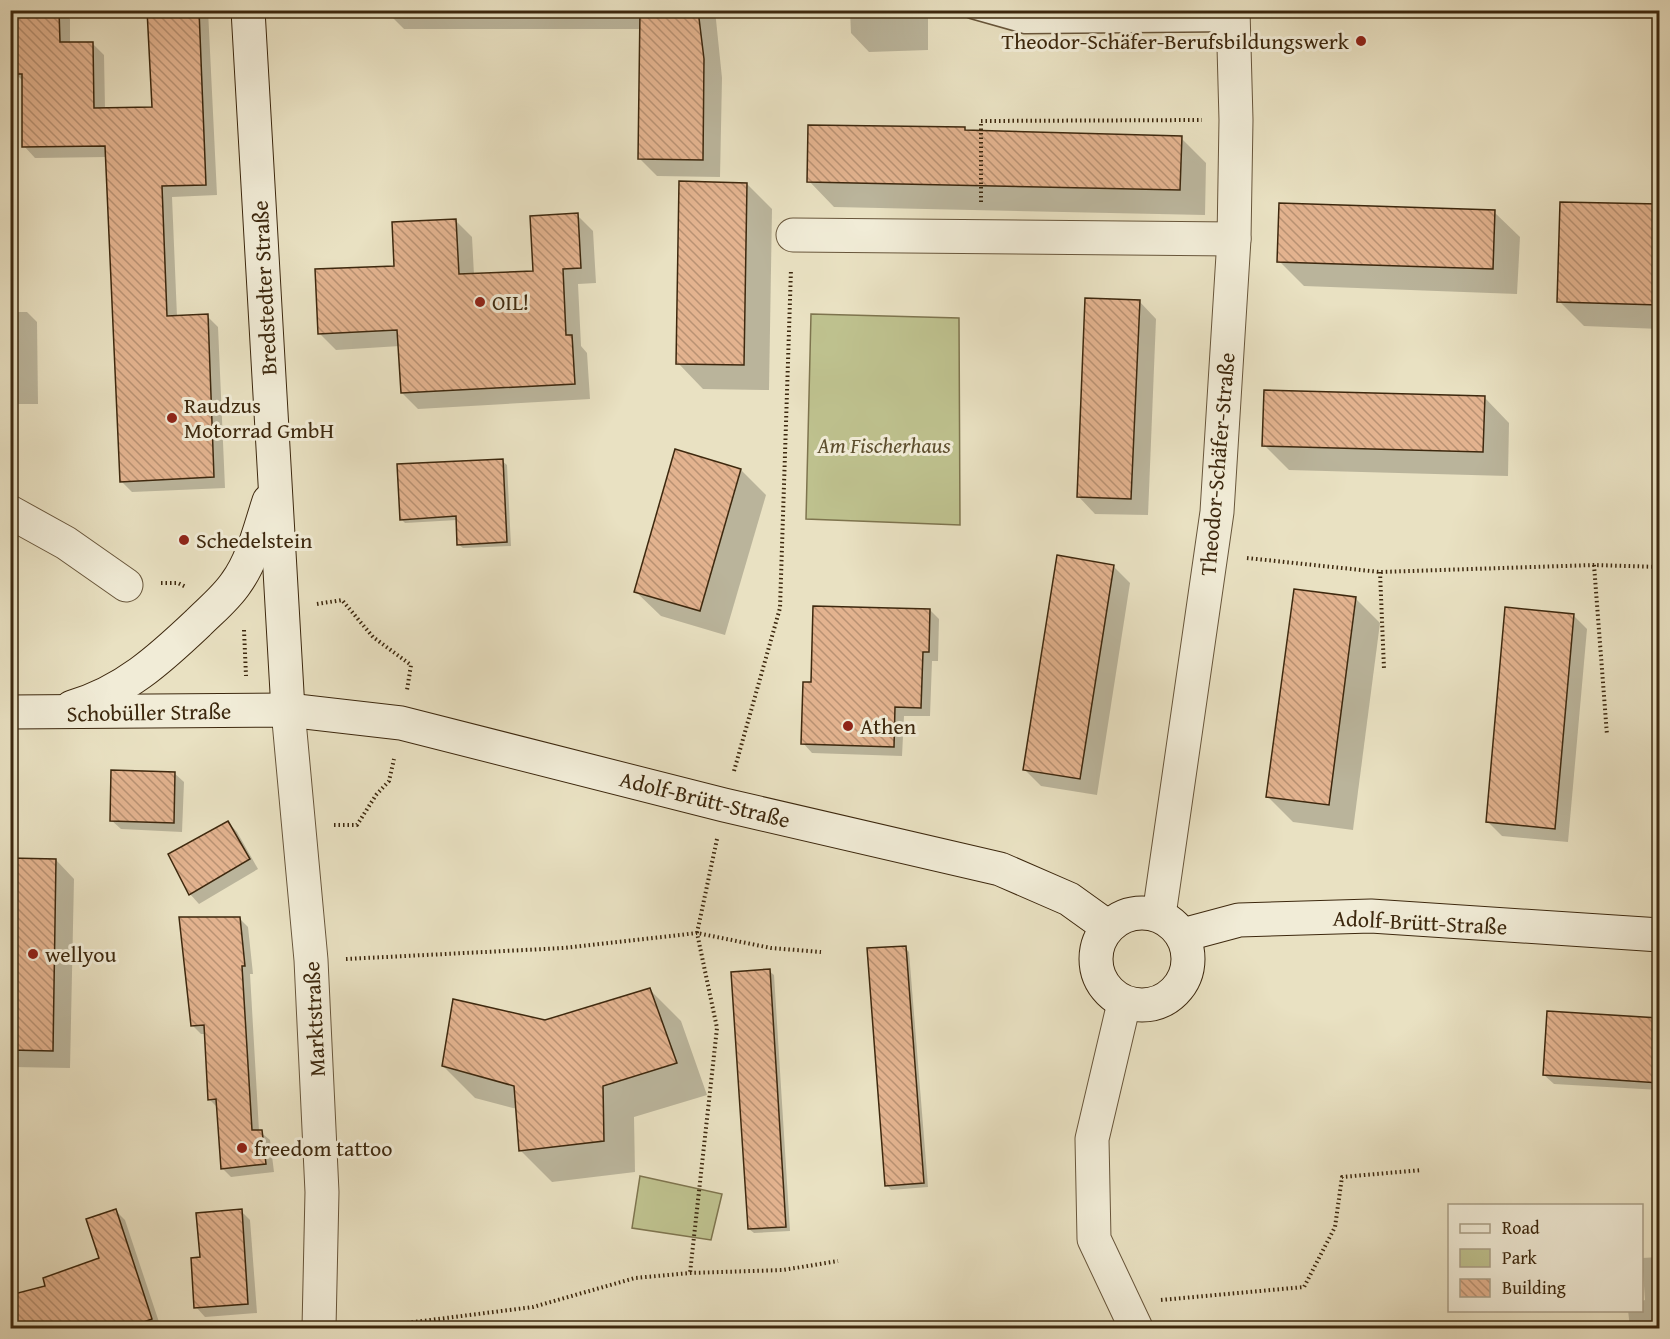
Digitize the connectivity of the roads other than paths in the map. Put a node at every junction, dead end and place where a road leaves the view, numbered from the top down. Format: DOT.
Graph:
graph roads {
  1 [pos="248,10"];
  2 [pos="972,10"];
  3 [pos="1233,17"];
  4 [pos="793,235"];
  5 [pos="1234,238"];
  6 [pos="275,483"];
  7 [pos="10,512"];
  8 [pos="126,585"];
  9 [pos="288,710"];
  10 [pos="10,712"];
  11 [pos="50,713"];
  12 [pos="1171,925"];
  13 [pos="1108,927"];
  14 [pos="1659,935"];
  15 [pos="1124,1003"];
  16 [pos="1131,1316"];
  17 [pos="319,1329"];
  1 -- 6 [label="main road, Bredstedter Straße"];
  2 -- 3 [label="lane"];
  3 -- 5 [label="main road, Theodor-Schäfer-Straße"];
  4 -- 5 [label="main road"];
  5 -- 12 [label="main road, Theodor-Schäfer-Straße"];
  6 -- 9 [label="main road, Bredstedter Straße"];
  6 -- 11 [label="main road"];
  7 -- 8 [label="main road"];
  9 -- 11 [label="main road, Schobüller Straße"];
  9 -- 13 [label="main road, Adolf-Brütt-Straße"];
  9 -- 17 [label="main road, Marktstraße"];
  10 -- 11 [label="main road, Schobüller Straße"];
  12 -- 13 [label="main road, Adolf-Brütt-Straße"];
  12 -- 14 [label="main road, Adolf-Brütt-Straße"];
  12 -- 15 [label="main road"];
  13 -- 15 [label="main road"];
  15 -- 16 [label="main road"];
}
